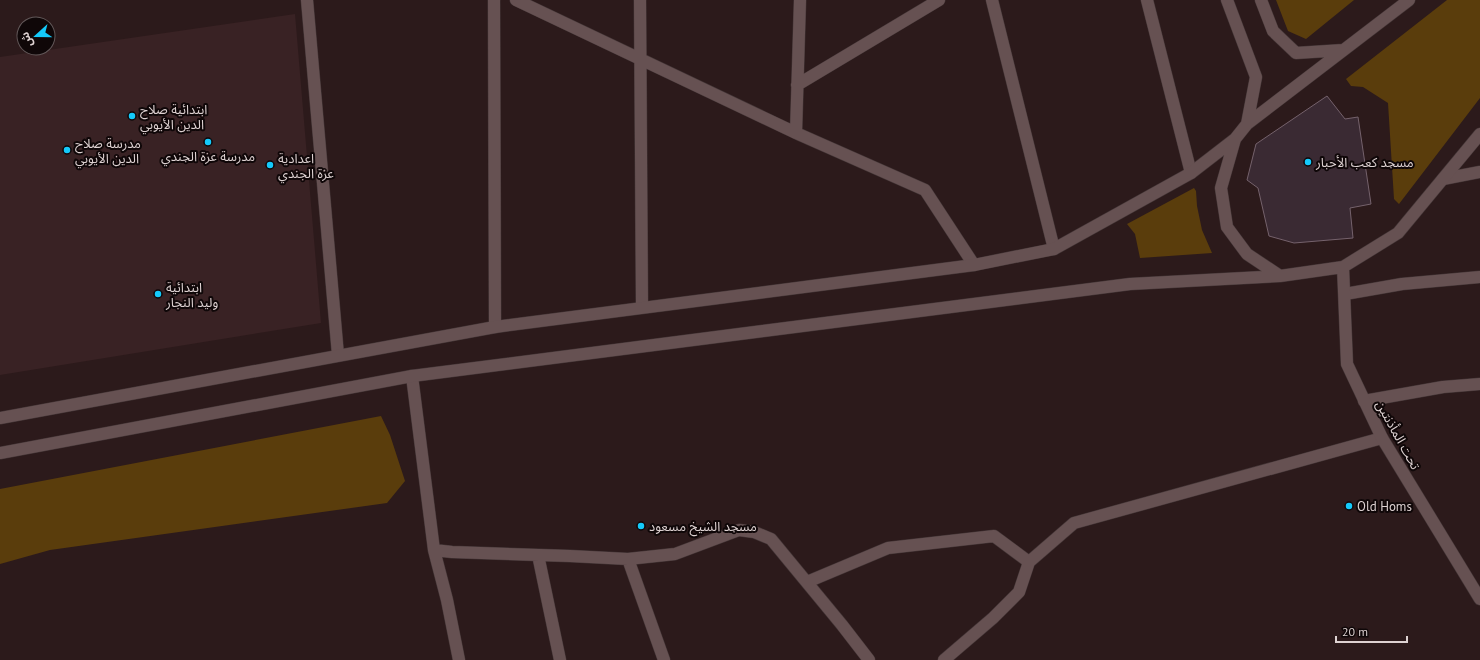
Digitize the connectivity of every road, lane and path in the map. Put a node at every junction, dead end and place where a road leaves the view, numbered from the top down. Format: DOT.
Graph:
graph roads {
  1 [pos="307,0"];
  2 [pos="494,0"];
  3 [pos="516,0"];
  4 [pos="640,0"];
  5 [pos="800,0"];
  6 [pos="939,0"];
  7 [pos="992,0"];
  8 [pos="1147,0"];
  9 [pos="1227,0"];
  10 [pos="1261,0"];
  11 [pos="1409,0"];
  12 [pos="1342,50"];
  13 [pos="640,59"];
  14 [pos="797,85"];
  15 [pos="1247,124"];
  16 [pos="796,133"];
  17 [pos="1480,134"];
  18 [pos="1235,139"];
  19 [pos="1480,172"];
  20 [pos="1192,173"];
  21 [pos="1443,178"];
  22 [pos="1054,249"];
  23 [pos="974,265"];
  24 [pos="1343,267"];
  25 [pos="1280,276"];
  26 [pos="1480,277"];
  27 [pos="1344,294"];
  28 [pos="642,307"];
  29 [pos="495,327"];
  30 [pos="338,355"];
  31 [pos="412,376"];
  32 [pos="1480,384"];
  33 [pos="1364,401"];
  34 [pos="0,418"];
  35 [pos="1382,438"];
  36 [pos="0,453"];
  37 [pos="434,550"];
  38 [pos="538,555"];
  39 [pos="628,559"];
  40 [pos="1029,562"];
  41 [pos="807,582"];
  42 [pos="1480,599"];
  43 [pos="459,660"];
  44 [pos="560,660"];
  45 [pos="664,660"];
  46 [pos="869,660"];
  47 [pos="944,660"];
  1 -- 30 [label="street"];
  2 -- 29 [label="street"];
  3 -- 13 [label="street"];
  4 -- 13 [label="street"];
  5 -- 14 [label="street"];
  6 -- 14 [label="street"];
  7 -- 22 [label="street"];
  8 -- 20 [label="street"];
  9 -- 15 [label="street"];
  10 -- 12 [label="street"];
  11 -- 12 [label="street"];
  12 -- 15 [label="street"];
  13 -- 16 [label="street"];
  13 -- 28 [label="street"];
  14 -- 16 [label="street"];
  15 -- 18 [label="street"];
  16 -- 23 [label="street"];
  17 -- 21 [label="street"];
  18 -- 20 [label="street"];
  18 -- 25 [label="street"];
  19 -- 21 [label="street"];
  20 -- 22 [label="street"];
  21 -- 24 [label="street"];
  22 -- 23 [label="street"];
  23 -- 28 [label="street"];
  24 -- 25 [label="street"];
  24 -- 27 [label="street, تحت المأذنتين"];
  25 -- 31 [label="street"];
  26 -- 27 [label="street"];
  27 -- 33 [label="street, تحت المأذنتين"];
  28 -- 29 [label="street"];
  29 -- 30 [label="street"];
  30 -- 34 [label="street"];
  31 -- 36 [label="street"];
  31 -- 37 [label="street"];
  32 -- 33 [label="street"];
  33 -- 35 [label="street, تحت المأذنتين"];
  35 -- 40 [label="street"];
  35 -- 42 [label="street, تحت المأذنتين"];
  37 -- 38 [label="street"];
  37 -- 43 [label="street"];
  38 -- 39 [label="street"];
  38 -- 44 [label="street"];
  39 -- 41 [label="street"];
  39 -- 45 [label="street"];
  40 -- 41 [label="street"];
  40 -- 47 [label="street"];
  41 -- 46 [label="street"];
}
